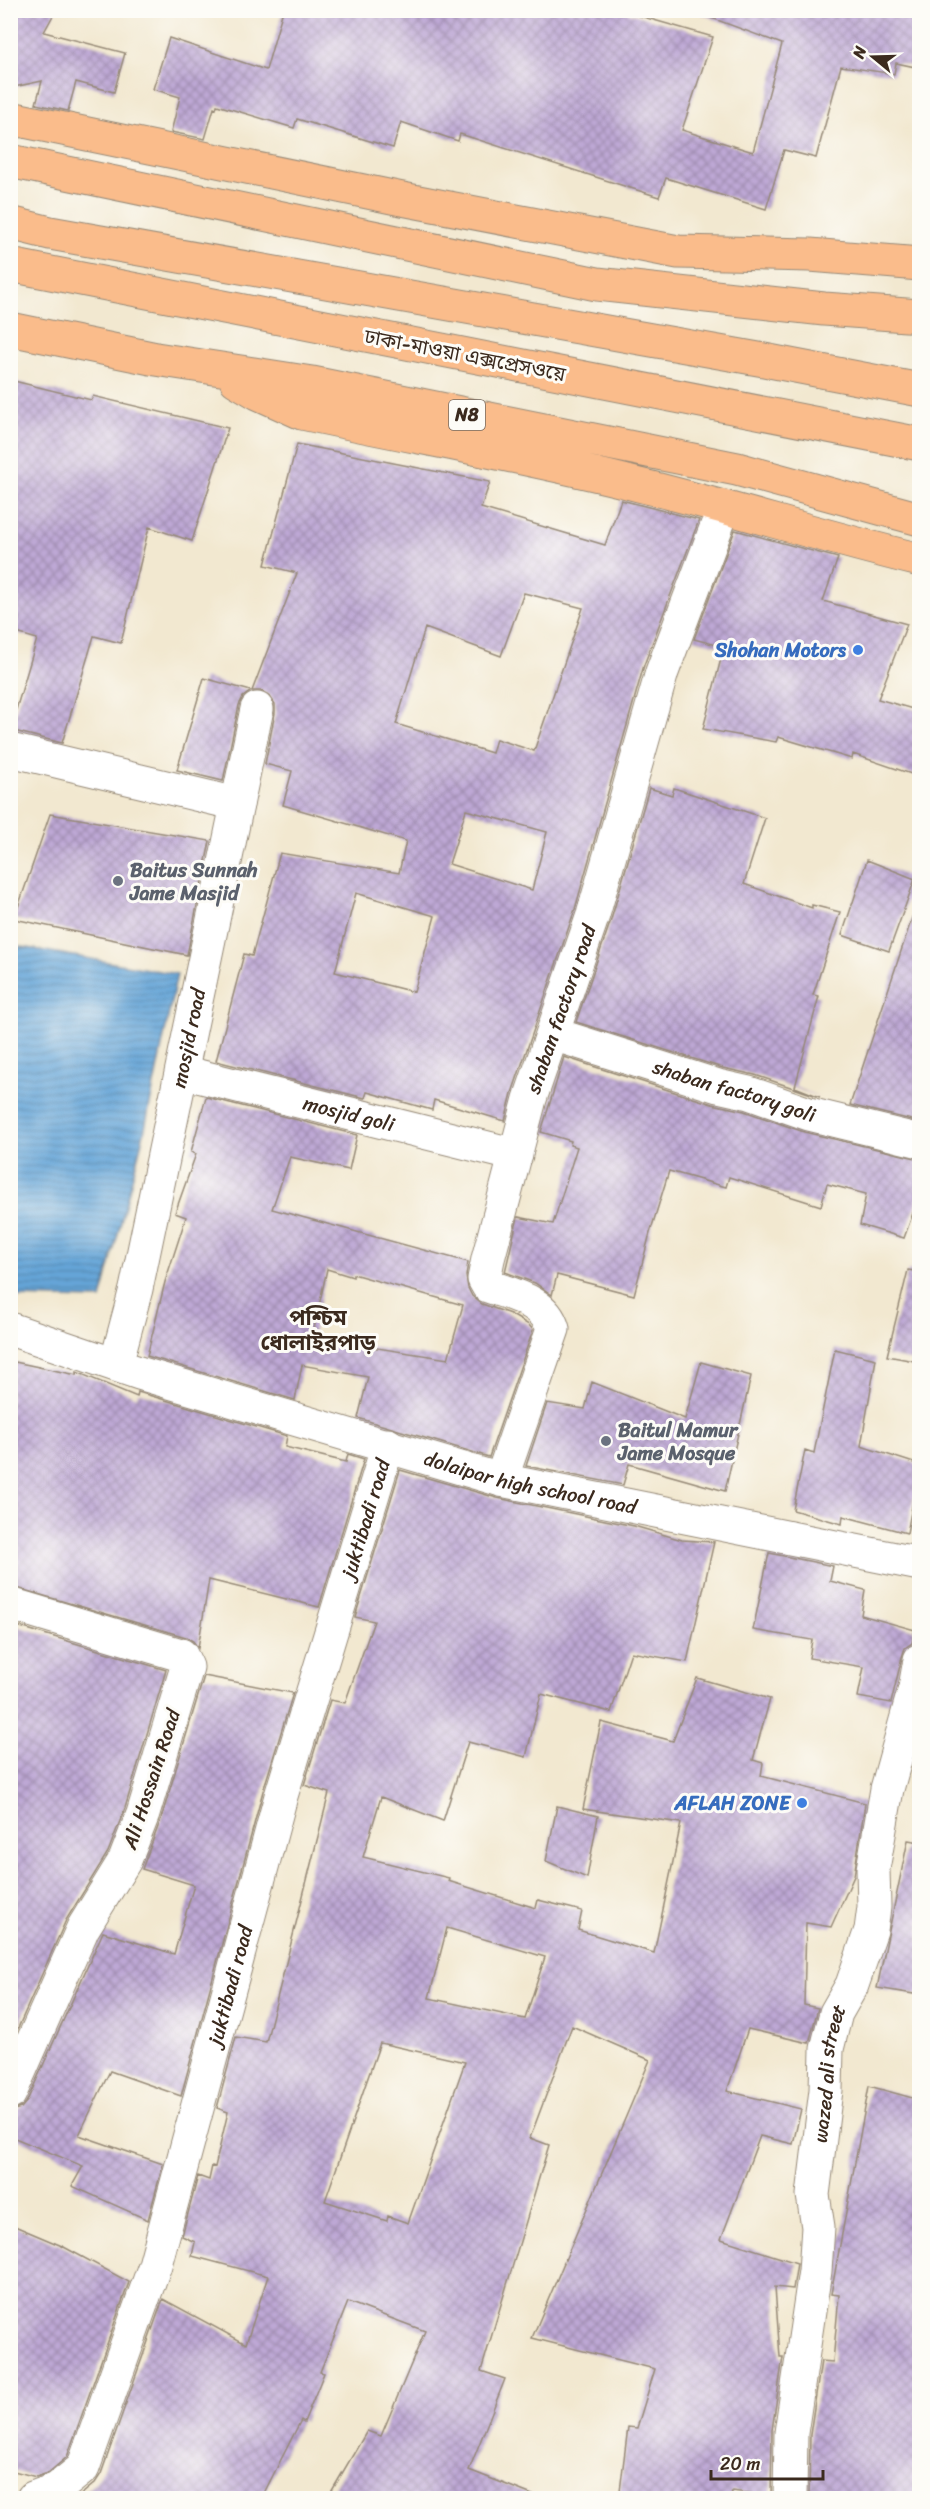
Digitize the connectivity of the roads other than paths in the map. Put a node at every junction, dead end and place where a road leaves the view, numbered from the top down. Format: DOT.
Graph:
graph roads {
  1 [pos="10,118"];
  2 [pos="10,161"];
  3 [pos="10,223"];
  4 [pos="920,264"];
  5 [pos="10,265"];
  6 [pos="920,316"];
  7 [pos="10,329"];
  8 [pos="219,370"];
  9 [pos="920,390"];
  10 [pos="920,444"];
  11 [pos="724,507"];
  12 [pos="920,519"];
  13 [pos="920,560"];
  14 [pos="257,709"];
  15 [pos="10,750"];
  16 [pos="237,804"];
  17 [pos="553,1034"];
  18 [pos="182,1072"];
  19 [pos="920,1141"];
  20 [pos="516,1155"];
  21 [pos="10,1329"];
  22 [pos="116,1364"];
  23 [pos="388,1445"];
  24 [pos="501,1480"];
  25 [pos="920,1564"];
  26 [pos="10,1604"];
  27 [pos="920,1660"];
  28 [pos="10,2093"];
  29 [pos="10,2497"];
  30 [pos="19,2499"];
  31 [pos="33,2499"];
  32 [pos="790,2499"];
  1 -- 4 [label="highway"];
  2 -- 6 [label="highway"];
  3 -- 9 [label="highway"];
  5 -- 10 [label="highway, ঢাকা-মাওয়া এক্সপ্রেসওয়ে"];
  7 -- 8 [label="highway, N8"];
  8 -- 11 [label="highway"];
  8 -- 12 [label="highway, N8"];
  11 -- 13 [label="highway"];
  11 -- 17 [label="street, shaban factory road"];
  14 -- 16 [label="street, mosjid road"];
  15 -- 16 [label="street"];
  16 -- 18 [label="street, mosjid road"];
  17 -- 19 [label="street, shaban factory goli"];
  17 -- 20 [label="street, shaban factory road"];
  18 -- 20 [label="street, mosjid goli"];
  18 -- 22 [label="street, mosjid road"];
  20 -- 24 [label="street, shaban factory road"];
  21 -- 22 [label="street, dolaipar high school road"];
  22 -- 23 [label="street, dolaipar high school road"];
  23 -- 24 [label="street, dolaipar high school road"];
  23 -- 31 [label="street, juktibadi road"];
  24 -- 25 [label="street, dolaipar high school road"];
  26 -- 28 [label="street, Ali Hossain Road"];
  27 -- 32 [label="street, wazed ali street"];
  29 -- 30 [label="street"];
}
